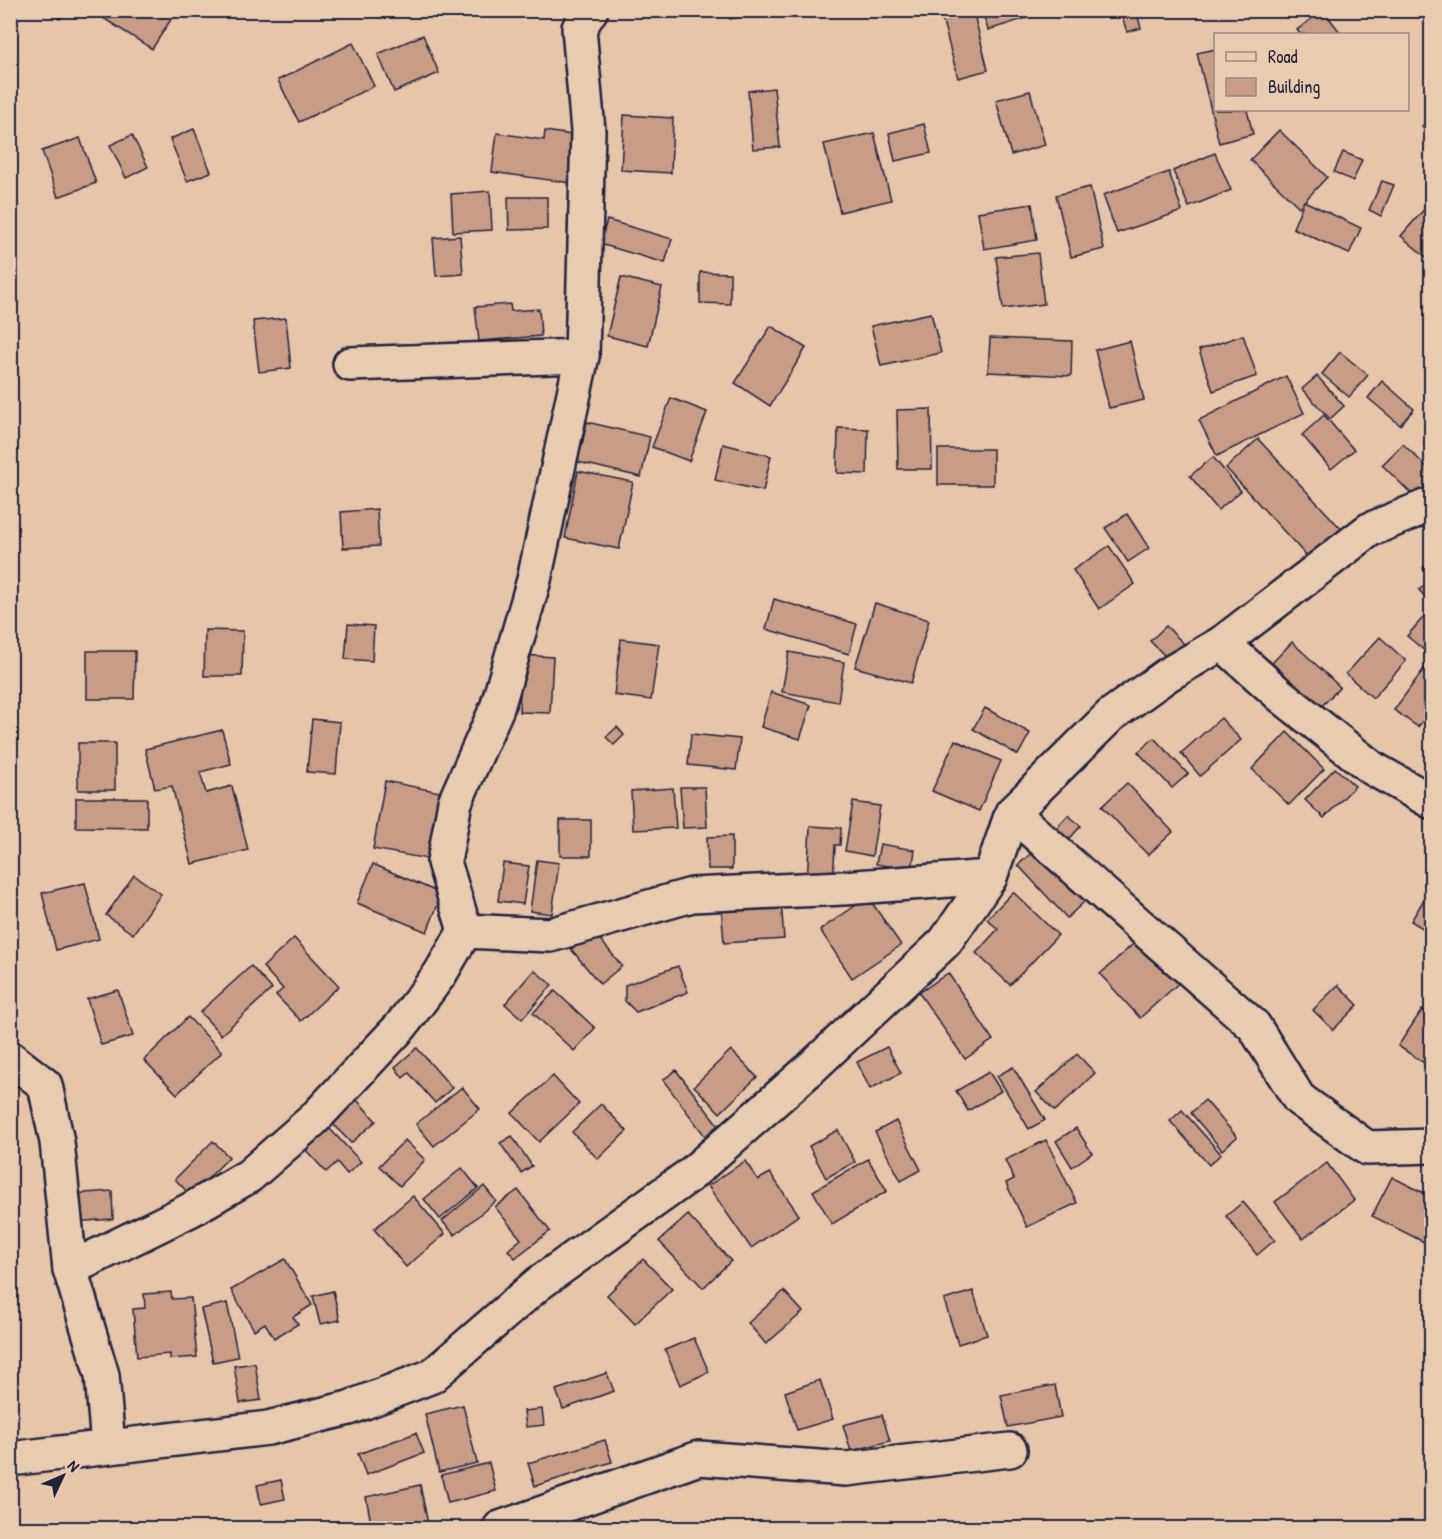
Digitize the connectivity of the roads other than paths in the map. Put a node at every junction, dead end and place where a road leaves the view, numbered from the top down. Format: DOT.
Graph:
graph roads {
  1 [pos="591,10"];
  2 [pos="582,356"];
  3 [pos="351,364"];
  4 [pos="1431,504"];
  5 [pos="1222,643"];
  6 [pos="1431,802"];
  7 [pos="1012,813"];
  8 [pos="990,877"];
  9 [pos="465,931"];
  10 [pos="10,1058"];
  11 [pos="1431,1146"];
  12 [pos="70,1269"];
  13 [pos="108,1446"];
  14 [pos="1010,1450"];
  15 [pos="10,1459"];
  16 [pos="500,1528"];
  1 -- 2 [label="street"];
  2 -- 3 [label="street"];
  2 -- 9 [label="street"];
  4 -- 5 [label="street"];
  5 -- 6 [label="street"];
  5 -- 7 [label="street"];
  7 -- 8 [label="street"];
  7 -- 11 [label="street"];
  8 -- 9 [label="street"];
  8 -- 13 [label="street"];
  9 -- 12 [label="street"];
  10 -- 12 [label="street"];
  12 -- 13 [label="street"];
  13 -- 15 [label="street"];
  14 -- 16 [label="street"];
}
